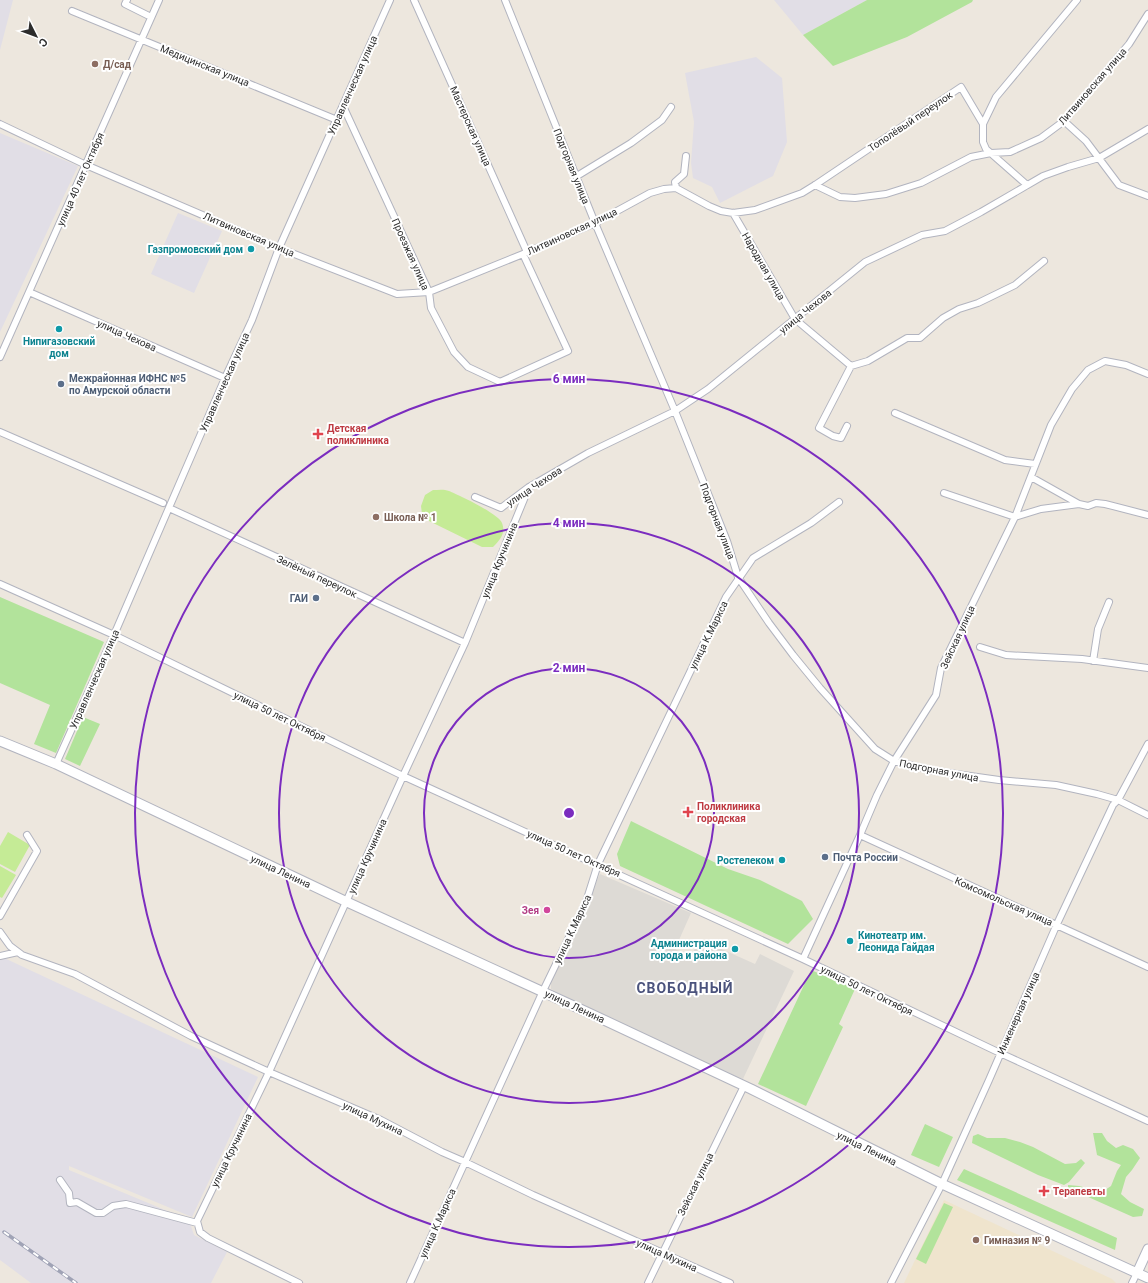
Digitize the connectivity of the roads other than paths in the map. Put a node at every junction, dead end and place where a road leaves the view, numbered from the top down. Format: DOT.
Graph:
graph roads {
  1 [pos="127,0"];
  2 [pos="159,0"];
  3 [pos="390,0"];
  4 [pos="414,0"];
  5 [pos="505,0"];
  6 [pos="1075,1"];
  7 [pos="72,11"];
  8 [pos="1148,14"];
  9 [pos="151,17"];
  10 [pos="141,39"];
  11 [pos="343,106"];
  12 [pos="670,106"];
  13 [pos="337,120"];
  14 [pos="1064,121"];
  15 [pos="0,124"];
  16 [pos="983,124"];
  17 [pos="1148,129"];
  18 [pos="991,153"];
  19 [pos="686,156"];
  20 [pos="1100,158"];
  21 [pos="86,165"];
  22 [pos="577,176"];
  23 [pos="815,185"];
  24 [pos="1027,185"];
  25 [pos="676,188"];
  26 [pos="1148,196"];
  27 [pos="733,212"];
  28 [pos="596,223"];
  29 [pos="279,248"];
  30 [pos="525,253"];
  31 [pos="1044,261"];
  32 [pos="29,292"];
  33 [pos="429,292"];
  34 [pos="795,319"];
  35 [pos="0,357"];
  36 [pos="851,366"];
  37 [pos="1148,374"];
  38 [pos="225,378"];
  39 [pos="500,382"];
  40 [pos="675,411"];
  41 [pos="895,413"];
  42 [pos="847,426"];
  43 [pos="0,432"];
  44 [pos="1035,464"];
  45 [pos="1031,477"];
  46 [pos="529,487"];
  47 [pos="944,493"];
  48 [pos="475,497"];
  49 [pos="163,502"];
  50 [pos="839,502"];
  51 [pos="1079,504"];
  52 [pos="169,508"];
  53 [pos="1148,515"];
  54 [pos="1015,517"];
  55 [pos="738,577"];
  56 [pos="0,584"];
  57 [pos="1109,602"];
  58 [pos="114,635"];
  59 [pos="465,643"];
  60 [pos="980,647"];
  61 [pos="1093,661"];
  62 [pos="1148,668"];
  63 [pos="0,741"];
  64 [pos="1148,744"];
  65 [pos="894,761"];
  66 [pos="56,764"];
  67 [pos="403,776"];
  68 [pos="1118,800"];
  69 [pos="1148,815"];
  70 [pos="27,835"];
  71 [pos="860,835"];
  72 [pos="598,864"];
  73 [pos="347,902"];
  74 [pos="0,916"];
  75 [pos="1057,924"];
  76 [pos="0,932"];
  77 [pos="18,952"];
  78 [pos="0,956"];
  79 [pos="804,959"];
  80 [pos="1148,967"];
  81 [pos="543,991"];
  82 [pos="1000,1053"];
  83 [pos="269,1072"];
  84 [pos="744,1086"];
  85 [pos="1148,1121"];
  86 [pos="465,1162"];
  87 [pos="60,1180"];
  88 [pos="942,1184"];
  89 [pos="197,1222"];
  90 [pos="1148,1249"];
  91 [pos="662,1253"];
  92 [pos="1137,1273"];
  93 [pos="1148,1278"];
  94 [pos="298,1283"];
  95 [pos="410,1283"];
  96 [pos="648,1283"];
  97 [pos="730,1283"];
  98 [pos="891,1283"];
  99 [pos="1132,1283"];
  1 -- 9 [label="street"];
  2 -- 9 [label="street, улица 40 лет Октября"];
  3 -- 11 [label="street, Управленческая улица"];
  4 -- 30 [label="street, Мастерская улица"];
  5 -- 22 [label="street, Подгорная улица"];
  6 -- 16 [label="street"];
  7 -- 10 [label="street, Медицинская улица"];
  8 -- 14 [label="street, Литвиновская улица"];
  9 -- 10 [label="street, улица 40 лет Октября"];
  10 -- 13 [label="street, Медицинская улица"];
  10 -- 21 [label="street, улица 40 лет Октября"];
  11 -- 13 [label="street, Управленческая улица"];
  11 -- 33 [label="street, Проезжая улица"];
  12 -- 22 [label="street"];
  13 -- 29 [label="street, Управленческая улица"];
  14 -- 18 [label="street, Литвиновская улица"];
  14 -- 20 [label="street"];
  15 -- 21 [label="street, Литвиновская улица"];
  16 -- 18 [label="street"];
  16 -- 23 [label="street, Тополёвый переулок"];
  17 -- 20 [label="street, улица Чехова"];
  18 -- 23 [label="street, Литвиновская улица"];
  18 -- 24 [label="street"];
  19 -- 25 [label="street"];
  20 -- 24 [label="street, улица Чехова"];
  20 -- 26 [label="street"];
  21 -- 29 [label="street, Литвиновская улица"];
  21 -- 32 [label="street, улица 40 лет Октября"];
  22 -- 28 [label="street, Подгорная улица"];
  23 -- 27 [label="street"];
  24 -- 34 [label="street, улица Чехова"];
  25 -- 27 [label="street"];
  25 -- 28 [label="street, Литвиновская улица"];
  27 -- 34 [label="street, Народная улица"];
  28 -- 30 [label="street, Литвиновская улица"];
  28 -- 40 [label="street, Подгорная улица"];
  29 -- 33 [label="street, Литвиновская улица"];
  29 -- 38 [label="street, Управленческая улица"];
  30 -- 33 [label="street, Литвиновская улица"];
  30 -- 39 [label="street, Мастерская улица"];
  31 -- 36 [label="street"];
  32 -- 35 [label="street, улица 40 лет Октября"];
  32 -- 38 [label="street, улица Чехова"];
  33 -- 39 [label="street, Проезжая улица"];
  34 -- 36 [label="street, Народная улица"];
  34 -- 40 [label="street, улица Чехова"];
  36 -- 42 [label="street"];
  37 -- 44 [label="street, Зейская улица"];
  38 -- 52 [label="street, Управленческая улица"];
  40 -- 46 [label="street, улица Чехова"];
  40 -- 55 [label="street, Подгорная улица"];
  41 -- 44 [label="street"];
  43 -- 49 [label="street"];
  44 -- 45 [label="street, Зейская улица"];
  45 -- 51 [label="street"];
  45 -- 54 [label="street, Зейская улица"];
  46 -- 48 [label="street, улица Чехова"];
  46 -- 59 [label="street, улица Кручинина"];
  47 -- 54 [label="street"];
  50 -- 55 [label="street, улица К.Маркса"];
  51 -- 53 [label="street"];
  51 -- 54 [label="street"];
  52 -- 58 [label="street, Управленческая улица"];
  52 -- 59 [label="street, Зелёный переулок"];
  54 -- 65 [label="street, Зейская улица"];
  55 -- 65 [label="street, Подгорная улица"];
  55 -- 72 [label="street, улица К.Маркса"];
  56 -- 58 [label="street, улица 50 лет Октября"];
  57 -- 61 [label="street"];
  58 -- 66 [label="street, Управленческая улица"];
  58 -- 67 [label="street, улица 50 лет Октября"];
  59 -- 67 [label="street, улица Кручинина"];
  60 -- 61 [label="street"];
  61 -- 62 [label="street"];
  63 -- 66 [label="main road, улица Ленина"];
  64 -- 68 [label="street, Инженерная улица"];
  65 -- 68 [label="street, Подгорная улица"];
  65 -- 71 [label="street, Зейская улица"];
  66 -- 73 [label="main road, улица Ленина"];
  67 -- 72 [label="street, улица 50 лет Октября"];
  67 -- 73 [label="street, улица Кручинина"];
  68 -- 69 [label="street, Подгорная улица"];
  68 -- 75 [label="street, Инженерная улица"];
  70 -- 74 [label="street"];
  71 -- 75 [label="street, Комсомольская улица"];
  71 -- 79 [label="street, Зейская улица"];
  72 -- 79 [label="street, улица 50 лет Октября"];
  72 -- 81 [label="street, улица К.Маркса"];
  73 -- 81 [label="main road, улица Ленина"];
  73 -- 83 [label="street, улица Кручинина"];
  75 -- 80 [label="street, Комсомольская улица"];
  75 -- 82 [label="street, Инженерная улица"];
  76 -- 77 [label="street, улица Мухина"];
  77 -- 78 [label="street"];
  77 -- 83 [label="street, улица Мухина"];
  79 -- 82 [label="street, улица 50 лет Октября"];
  81 -- 84 [label="main road, улица Ленина"];
  81 -- 86 [label="street, улица К.Маркса"];
  82 -- 85 [label="street, улица 50 лет Октября"];
  82 -- 88 [label="street, Инженерная улица"];
  83 -- 86 [label="street, улица Мухина"];
  83 -- 89 [label="street, улица Кручинина"];
  84 -- 88 [label="main road, улица Ленина"];
  84 -- 91 [label="street, Зейская улица"];
  86 -- 91 [label="street, улица Мухина"];
  86 -- 95 [label="street, улица К.Маркса"];
  87 -- 89 [label="street"];
  88 -- 92 [label="main road, улица Ленина"];
  88 -- 98 [label="street, Инженерная улица"];
  89 -- 94 [label="street"];
  90 -- 92 [label="main road"];
  91 -- 96 [label="street, Зейская улица"];
  91 -- 97 [label="street, улица Мухина"];
  92 -- 93 [label="main road, улица Ленина"];
  92 -- 99 [label="street"];
}
